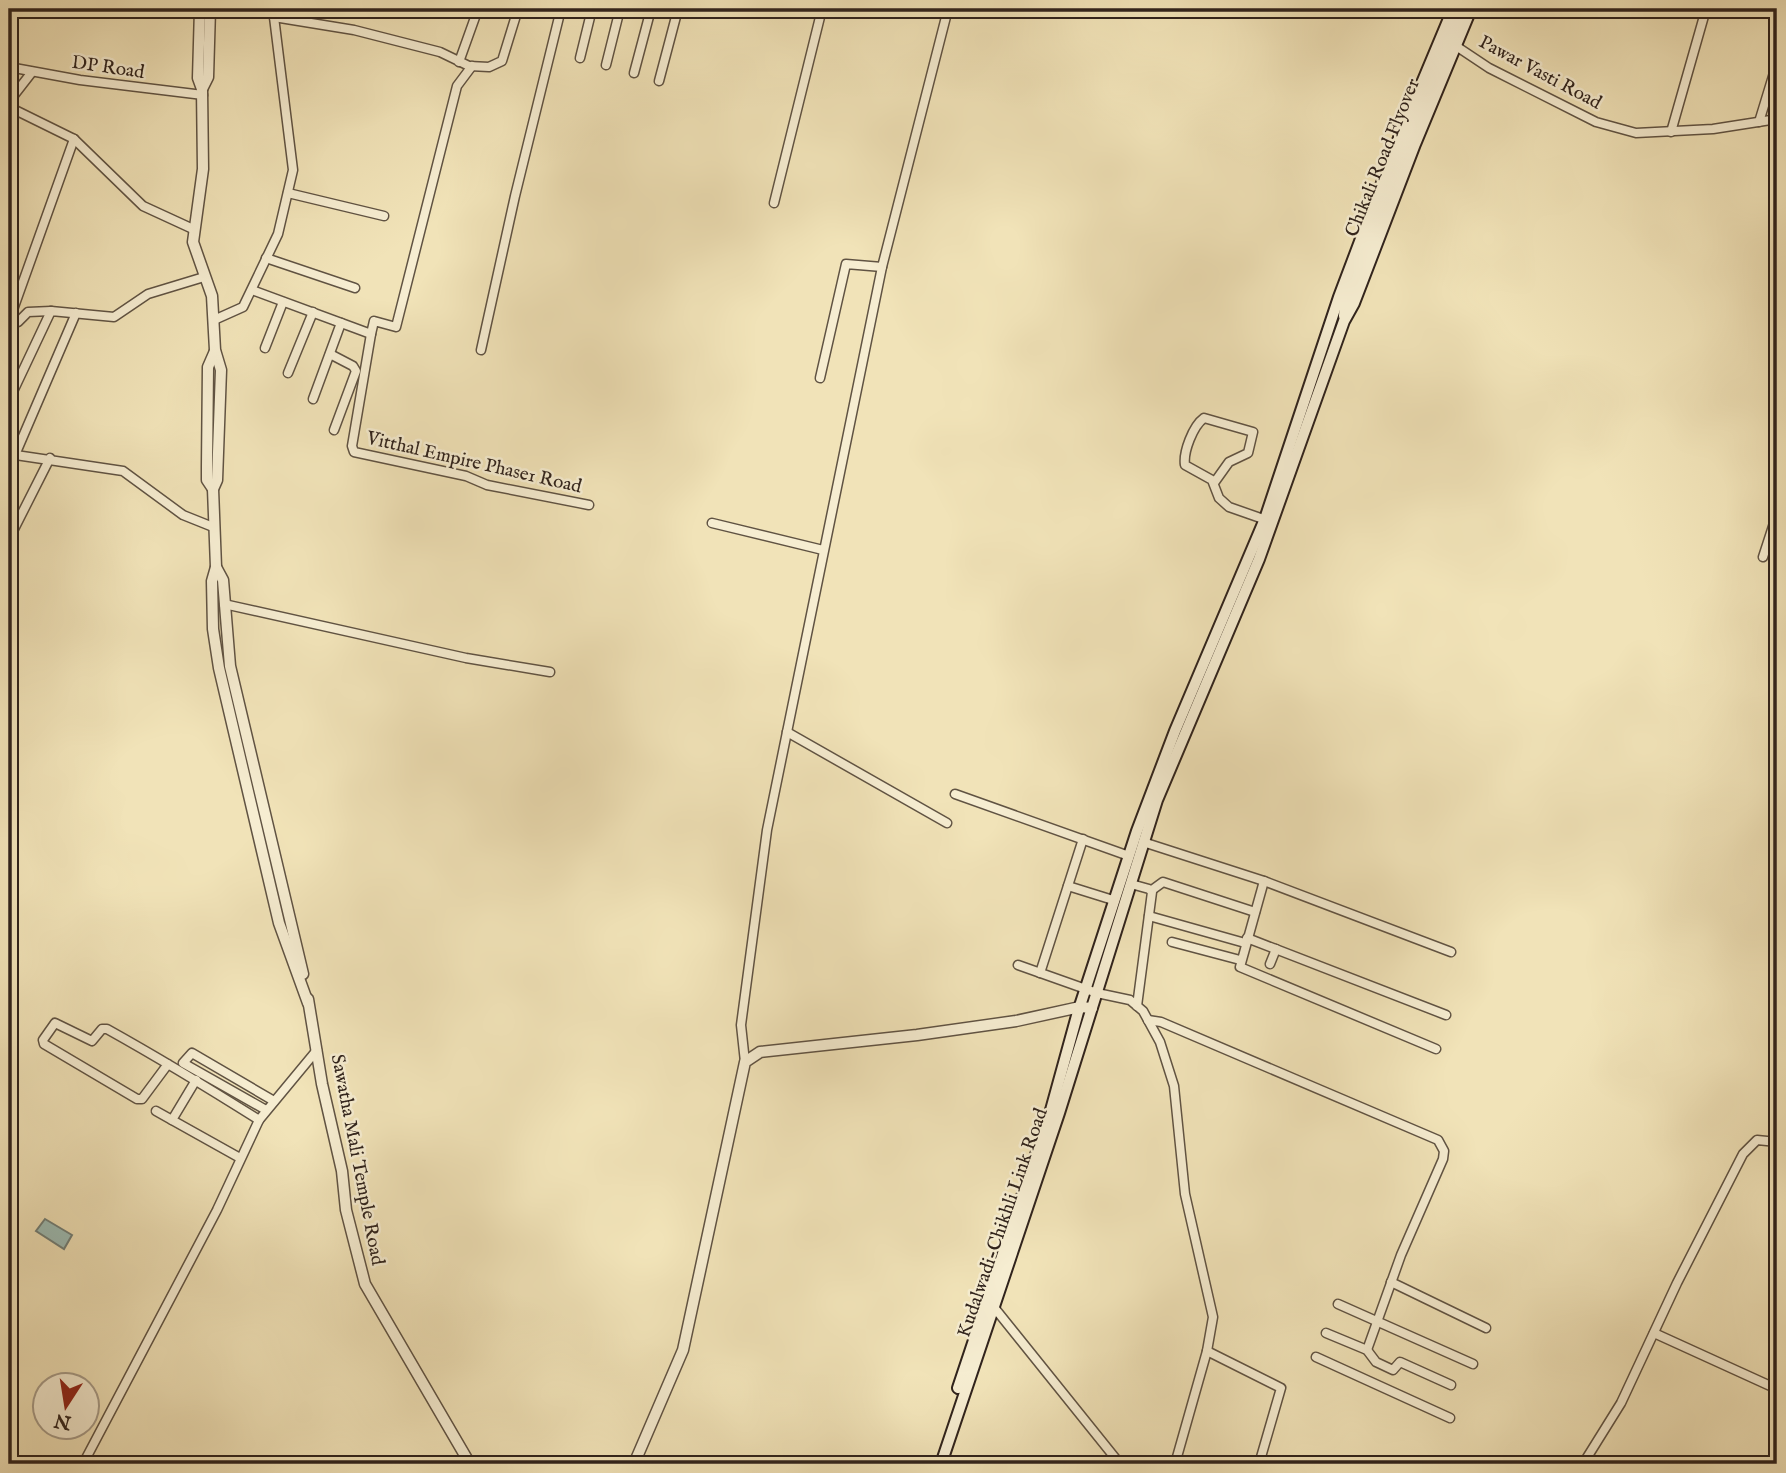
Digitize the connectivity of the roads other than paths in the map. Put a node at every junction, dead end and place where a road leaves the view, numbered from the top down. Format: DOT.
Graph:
graph roads {
  1 [pos="200,9"];
  2 [pos="210,9"];
  3 [pos="478,9"];
  4 [pos="518,9"];
  5 [pos="561,9"];
  6 [pos="592,9"];
  7 [pos="620,9"];
  8 [pos="651,9"];
  9 [pos="678,9"];
  10 [pos="822,9"];
  11 [pos="948,9"];
  12 [pos="1453,9"];
  13 [pos="1462,9"];
  14 [pos="1471,9"];
  15 [pos="1706,9"];
  16 [pos="274,13"];
  17 [pos="1456,46"];
  18 [pos="580,58"];
  19 [pos="459,62"];
  20 [pos="1777,63"];
  21 [pos="606,65"];
  22 [pos="472,66"];
  23 [pos="9,67"];
  24 [pos="32,72"];
  25 [pos="634,73"];
  26 [pos="659,81"];
  27 [pos="202,92"];
  28 [pos="9,102"];
  29 [pos="1777,120"];
  30 [pos="1759,122"];
  31 [pos="1671,131"];
  32 [pos="74,139"];
  33 [pos="288,193"];
  34 [pos="774,203"];
  35 [pos="384,216"];
  36 [pos="193,229"];
  37 [pos="266,258"];
  38 [pos="882,267"];
  39 [pos="204,277"];
  40 [pos="355,288"];
  41 [pos="251,290"];
  42 [pos="283,302"];
  43 [pos="1345,302"];
  44 [pos="51,311"];
  45 [pos="76,313"];
  46 [pos="313,313"];
  47 [pos="1332,316"];
  48 [pos="214,320"];
  49 [pos="1344,321"];
  50 [pos="9,322"];
  51 [pos="341,323"];
  52 [pos="371,334"];
  53 [pos="265,348"];
  54 [pos="481,350"];
  55 [pos="330,354"];
  56 [pos="288,373"];
  57 [pos="820,378"];
  58 [pos="313,399"];
  59 [pos="9,400"];
  60 [pos="334,430"];
  61 [pos="1294,444"];
  62 [pos="12,454"];
  63 [pos="50,458"];
  64 [pos="1214,483"];
  65 [pos="589,505"];
  66 [pos="1777,514"];
  67 [pos="1269,520"];
  68 [pos="712,523"];
  69 [pos="213,527"];
  70 [pos="9,539"];
  71 [pos="822,550"];
  72 [pos="1763,557"];
  73 [pos="216,567"];
  74 [pos="224,604"];
  75 [pos="550,672"];
  76 [pos="788,732"];
  77 [pos="956,794"];
  78 [pos="947,823"];
  79 [pos="1083,839"];
  80 [pos="1143,842"];
  81 [pos="1129,856"];
  82 [pos="1264,881"];
  83 [pos="1131,884"];
  84 [pos="1068,886"];
  85 [pos="1152,890"];
  86 [pos="1113,900"];
  87 [pos="1255,912"];
  88 [pos="1149,916"];
  89 [pos="1246,940"];
  90 [pos="1172,943"];
  91 [pos="1276,949"];
  92 [pos="1451,952"];
  93 [pos="1240,960"];
  94 [pos="1270,964"];
  95 [pos="1018,965"];
  96 [pos="1040,972"];
  97 [pos="1092,991"];
  98 [pos="308,1003"];
  99 [pos="1137,1006"];
  100 [pos="1084,1009"];
  101 [pos="1446,1015"];
  102 [pos="1148,1020"];
  103 [pos="1436,1049"];
  104 [pos="317,1050"];
  105 [pos="745,1062"];
  106 [pos="168,1064"];
  107 [pos="197,1080"];
  108 [pos="274,1101"];
  109 [pos="156,1111"];
  110 [pos="262,1115"];
  111 [pos="172,1120"];
  112 [pos="1777,1142"];
  113 [pos="240,1158"];
  114 [pos="1391,1282"];
  115 [pos="1338,1304"];
  116 [pos="993,1306"];
  117 [pos="1375,1320"];
  118 [pos="1486,1328"];
  119 [pos="1326,1333"];
  120 [pos="1654,1334"];
  121 [pos="1367,1350"];
  122 [pos="1207,1351"];
  123 [pos="1316,1357"];
  124 [pos="1473,1364"];
  125 [pos="1451,1385"];
  126 [pos="1777,1389"];
  127 [pos="1450,1418"];
  128 [pos="83,1464"];
  129 [pos="470,1464"];
  130 [pos="634,1464"];
  131 [pos="934,1464"];
  132 [pos="942,1464"];
  133 [pos="1120,1464"];
  134 [pos="1175,1464"];
  135 [pos="1259,1464"];
  136 [pos="1583,1464"];
  1 -- 27 [label="street, Sawatha Mali Temple Road"];
  2 -- 27 [label="street, Sawatha Mali Temple Road"];
  3 -- 19 [label="street"];
  4 -- 22 [label="street"];
  5 -- 54 [label="street"];
  6 -- 18 [label="street"];
  7 -- 21 [label="street"];
  8 -- 25 [label="street"];
  9 -- 26 [label="street"];
  10 -- 34 [label="street"];
  11 -- 38 [label="street"];
  12 -- 47 [label="main road"];
  13 -- 43 [label="main road, Chikali Road Flyover"];
  14 -- 17 [label="main road"];
  15 -- 31 [label="street"];
  16 -- 19 [label="street"];
  16 -- 33 [label="street"];
  17 -- 31 [label="street, Pawar Vasti Road"];
  17 -- 49 [label="main road"];
  19 -- 22 [label="street"];
  20 -- 30 [label="street"];
  22 -- 52 [label="street"];
  23 -- 24 [label="street, DP Road"];
  24 -- 27 [label="street, DP Road"];
  24 -- 28 [label="street"];
  27 -- 36 [label="street, Sawatha Mali Temple Road"];
  28 -- 32 [label="street"];
  29 -- 30 [label="street, Pawar Vasti Road"];
  30 -- 31 [label="street, Pawar Vasti Road"];
  32 -- 36 [label="street"];
  32 -- 50 [label="street"];
  33 -- 35 [label="street"];
  33 -- 37 [label="street"];
  36 -- 39 [label="street, Sawatha Mali Temple Road"];
  37 -- 40 [label="street"];
  37 -- 41 [label="street"];
  38 -- 57 [label="street"];
  38 -- 71 [label="street"];
  39 -- 45 [label="street"];
  39 -- 48 [label="street, Sawatha Mali Temple Road"];
  41 -- 42 [label="street"];
  41 -- 48 [label="street"];
  42 -- 46 [label="street"];
  42 -- 53 [label="street"];
  43 -- 47 [label="main road"];
  43 -- 49 [label="main road, Chikali Road Flyover"];
  44 -- 45 [label="street"];
  44 -- 50 [label="street"];
  44 -- 59 [label="street"];
  45 -- 62 [label="street"];
  46 -- 51 [label="street"];
  46 -- 56 [label="street"];
  47 -- 61 [label="main road"];
  48 -- 69 [label="street, Sawatha Mali Temple Road"];
  49 -- 61 [label="main road"];
  51 -- 52 [label="street"];
  51 -- 55 [label="street"];
  52 -- 65 [label="street, Vitthal Empire Phase1 Road"];
  55 -- 58 [label="street"];
  55 -- 60 [label="street"];
  61 -- 67 [label="main road"];
  62 -- 63 [label="street"];
  63 -- 69 [label="street"];
  63 -- 70 [label="street"];
  64 -- 64 [label="street"];
  64 -- 67 [label="street"];
  66 -- 72 [label="street"];
  67 -- 80 [label="main road"];
  67 -- 81 [label="main road"];
  68 -- 71 [label="street"];
  69 -- 73 [label="street, Sawatha Mali Temple Road"];
  71 -- 76 [label="street"];
  73 -- 74 [label="street, Sawatha Mali Temple Road"];
  73 -- 98 [label="street, Sawatha Mali Temple Road"];
  74 -- 75 [label="street"];
  74 -- 98 [label="street, Sawatha Mali Temple Road"];
  76 -- 78 [label="street"];
  76 -- 105 [label="street"];
  77 -- 79 [label="street"];
  79 -- 81 [label="street"];
  79 -- 84 [label="street"];
  80 -- 82 [label="street"];
  80 -- 83 [label="main road"];
  81 -- 86 [label="main road"];
  82 -- 87 [label="street"];
  82 -- 92 [label="street"];
  83 -- 85 [label="street"];
  83 -- 97 [label="main road"];
  84 -- 86 [label="street"];
  84 -- 96 [label="street"];
  85 -- 87 [label="street"];
  85 -- 88 [label="street"];
  86 -- 97 [label="main road"];
  87 -- 89 [label="street"];
  88 -- 89 [label="street"];
  88 -- 99 [label="street"];
  89 -- 91 [label="street"];
  89 -- 93 [label="street"];
  90 -- 93 [label="street"];
  91 -- 94 [label="street"];
  91 -- 101 [label="street"];
  93 -- 103 [label="street"];
  95 -- 96 [label="street"];
  96 -- 97 [label="street"];
  97 -- 99 [label="street"];
  97 -- 100 [label="main road, Kudalwadi-Chikhli Link Road"];
  98 -- 104 [label="street, Sawatha Mali Temple Road"];
  99 -- 102 [label="street"];
  100 -- 105 [label="street"];
  100 -- 116 [label="main road, Kudalwadi-Chikhli Link Road"];
  100 -- 131 [label="main road, Kudalwadi-Chikhli Link Road"];
  102 -- 114 [label="street"];
  102 -- 122 [label="street"];
  104 -- 108 [label="street"];
  104 -- 129 [label="street, Sawatha Mali Temple Road"];
  105 -- 130 [label="street"];
  106 -- 106 [label="street"];
  106 -- 107 [label="street"];
  107 -- 110 [label="street"];
  107 -- 111 [label="street"];
  108 -- 110 [label="street"];
  108 -- 110 [label="street"];
  109 -- 111 [label="street"];
  110 -- 113 [label="street"];
  111 -- 113 [label="street"];
  112 -- 120 [label="street"];
  113 -- 128 [label="street"];
  114 -- 117 [label="street"];
  114 -- 118 [label="street"];
  115 -- 117 [label="street"];
  116 -- 132 [label="main road, Kudalwadi-Chikhli Link Road"];
  116 -- 133 [label="street"];
  117 -- 121 [label="street"];
  117 -- 124 [label="street"];
  119 -- 121 [label="street"];
  120 -- 126 [label="street"];
  120 -- 136 [label="street"];
  121 -- 125 [label="street"];
  122 -- 134 [label="street"];
  122 -- 135 [label="street"];
  123 -- 127 [label="street"];
}
